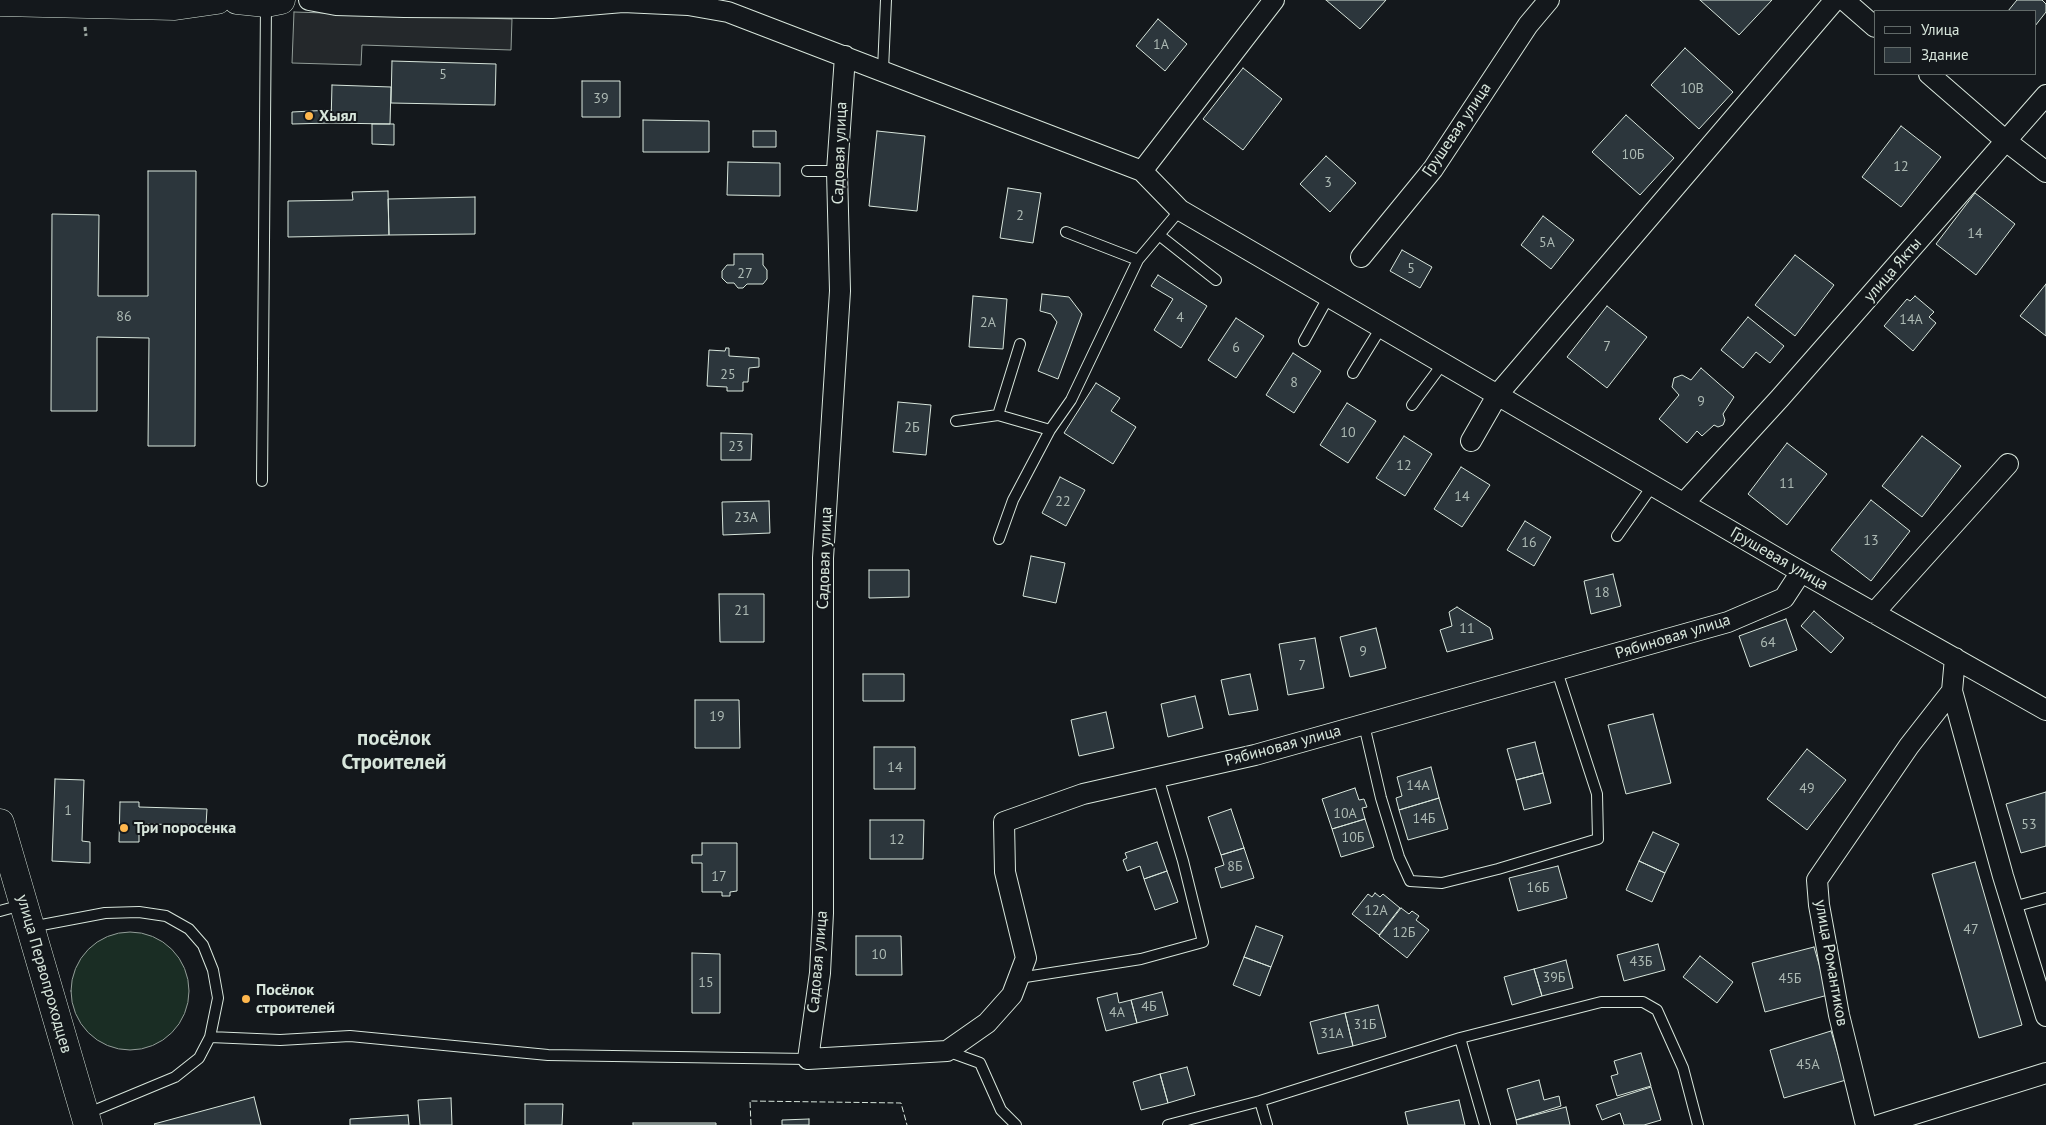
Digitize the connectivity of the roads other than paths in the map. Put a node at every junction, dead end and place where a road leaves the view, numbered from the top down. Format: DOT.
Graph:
graph roads {
  1 [pos="217,0"];
  2 [pos="237,0"];
  3 [pos="309,0"];
  4 [pos="886,0"];
  5 [pos="1274,0"];
  6 [pos="1549,0"];
  7 [pos="1835,0"];
  8 [pos="1844,0"];
  9 [pos="273,1"];
  10 [pos="623,1"];
  11 [pos="0,2"];
  12 [pos="397,4"];
  13 [pos="1874,26"];
  14 [pos="845,56"];
  15 [pos="883,70"];
  16 [pos="1930,75"];
  17 [pos="2046,95"];
  18 [pos="2006,141"];
  19 [pos="807,171"];
  20 [pos="838,171"];
  21 [pos="1142,171"];
  22 [pos="2046,172"];
  23 [pos="1180,210"];
  24 [pos="1066,232"];
  25 [pos="1159,235"];
  26 [pos="1361,257"];
  27 [pos="1138,260"];
  28 [pos="1216,280"];
  29 [pos="1329,296"];
  30 [pos="1382,326"];
  31 [pos="1304,341"];
  32 [pos="1020,344"];
  33 [pos="1444,362"];
  34 [pos="1353,373"];
  35 [pos="1498,394"];
  36 [pos="1412,405"];
  37 [pos="998,415"];
  38 [pos="956,421"];
  39 [pos="1050,430"];
  40 [pos="1471,442"];
  41 [pos="2008,464"];
  42 [pos="262,481"];
  43 [pos="1653,485"];
  44 [pos="1684,503"];
  45 [pos="1617,536"];
  46 [pos="999,539"];
  47 [pos="1801,572"];
  48 [pos="1874,613"];
  49 [pos="1955,658"];
  50 [pos="1557,671"];
  51 [pos="1952,691"];
  52 [pos="2046,710"];
  53 [pos="1364,725"];
  54 [pos="1158,777"];
  55 [pos="0,823"];
  56 [pos="2046,898"];
  57 [pos="2012,907"];
  58 [pos="18,914"];
  59 [pos="1019,978"];
  60 [pos="2046,1016"];
  61 [pos="210,1037"];
  62 [pos="1460,1038"];
  63 [pos="947,1051"];
  64 [pos="808,1059"];
  65 [pos="2046,1073"];
  66 [pos="1260,1102"];
  67 [pos="86,1120"];
  68 [pos="1016,1125"];
  69 [pos="1168,1125"];
  70 [pos="1267,1125"];
  71 [pos="1485,1125"];
  72 [pos="1698,1125"];
  73 [pos="1866,1125"];
  74 [pos="1879,1125"];
  1 -- 11 [label="street"];
  2 -- 9 [label="street"];
  3 -- 12 [label="street"];
  4 -- 15 [label="lane"];
  5 -- 21 [label="street"];
  6 -- 26 [label="street, Грушевая улица"];
  7 -- 35 [label="street"];
  8 -- 13 [label="street"];
  9 -- 42 [label="lane"];
  10 -- 12 [label="street"];
  10 -- 14 [label="street"];
  14 -- 15 [label="street"];
  14 -- 20 [label="street, Садовая улица"];
  15 -- 21 [label="street"];
  16 -- 18 [label="street"];
  17 -- 18 [label="street, улица Якты"];
  18 -- 22 [label="street"];
  18 -- 44 [label="street, улица Якты"];
  19 -- 20 [label="lane"];
  20 -- 64 [label="street, Садовая улица"];
  21 -- 23 [label="street, Грушевая улица"];
  23 -- 25 [label="lane"];
  23 -- 29 [label="street, Грушевая улица"];
  24 -- 27 [label="lane"];
  25 -- 27 [label="lane"];
  25 -- 28 [label="lane"];
  27 -- 39 [label="lane"];
  29 -- 30 [label="street, Грушевая улица"];
  29 -- 31 [label="lane"];
  30 -- 33 [label="street, Грушевая улица"];
  30 -- 34 [label="lane"];
  32 -- 37 [label="lane"];
  33 -- 35 [label="street, Грушевая улица"];
  33 -- 36 [label="lane"];
  35 -- 40 [label="street"];
  35 -- 43 [label="street, Грушевая улица"];
  37 -- 38 [label="lane"];
  37 -- 39 [label="lane"];
  39 -- 46 [label="lane"];
  41 -- 48 [label="street"];
  43 -- 44 [label="street, Грушевая улица"];
  43 -- 45 [label="lane"];
  44 -- 47 [label="street, Грушевая улица"];
  47 -- 48 [label="street, Грушевая улица"];
  47 -- 50 [label="street, Рябиновая улица"];
  48 -- 49 [label="street, Грушевая улица"];
  49 -- 51 [label="street"];
  49 -- 52 [label="street, Грушевая улица"];
  50 -- 53 [label="street, Рябиновая улица"];
  50 -- 53 [label="lane"];
  51 -- 57 [label="street"];
  51 -- 73 [label="street, улица Романтиков"];
  53 -- 54 [label="street, Рябиновая улица"];
  54 -- 59 [label="street, Рябиновая улица"];
  54 -- 59 [label="lane"];
  55 -- 58 [label="street, улица Первопроходцев"];
  56 -- 57 [label="lane"];
  57 -- 60 [label="street"];
  58 -- 61 [label="lane"];
  58 -- 67 [label="street, улица Первопроходцев"];
  59 -- 63 [label="street, Рябиновая улица"];
  61 -- 64 [label="lane"];
  61 -- 67 [label="lane"];
  62 -- 66 [label="lane"];
  62 -- 71 [label="lane"];
  62 -- 72 [label="lane"];
  63 -- 64 [label="street"];
  63 -- 68 [label="lane"];
  65 -- 74 [label="street"];
  66 -- 69 [label="lane"];
  66 -- 70 [label="lane"];
}
